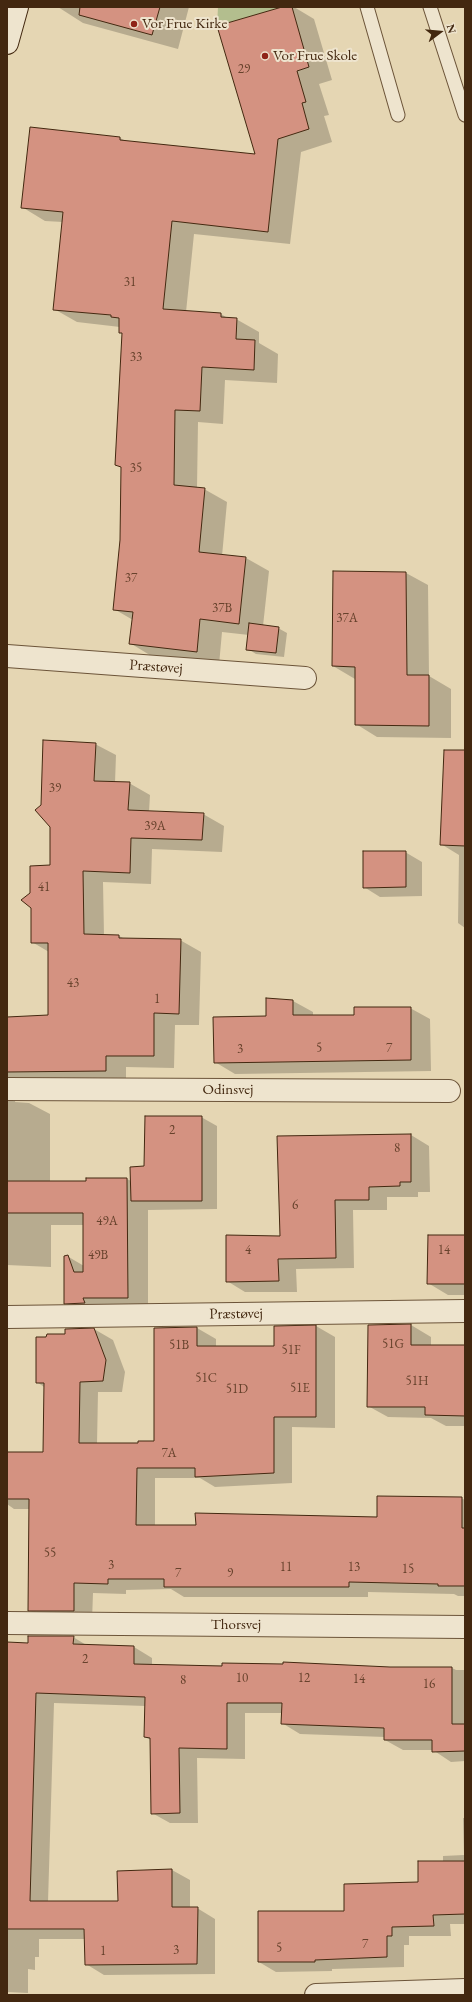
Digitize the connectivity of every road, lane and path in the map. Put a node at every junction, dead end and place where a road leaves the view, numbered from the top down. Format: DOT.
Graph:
graph roads {
  1 [pos="17,7"];
  2 [pos="366,7"];
  3 [pos="430,7"];
  4 [pos="7,43"];
  5 [pos="398,114"];
  6 [pos="465,115"];
  7 [pos="7,656"];
  8 [pos="305,678"];
  9 [pos="7,1089"];
  10 [pos="449,1091"];
  11 [pos="465,1310"];
  12 [pos="7,1317"];
  13 [pos="7,1623"];
  14 [pos="465,1627"];
  15 [pos="465,1990"];
  16 [pos="316,1995"];
  1 -- 4 [label="street"];
  2 -- 5 [label="lane"];
  3 -- 6 [label="lane"];
  7 -- 8 [label="street, Præstøvej"];
  9 -- 10 [label="street, Odinsvej"];
  11 -- 12 [label="street, Præstøvej"];
  13 -- 14 [label="street, Thorsvej"];
  15 -- 16 [label="street"];
}
